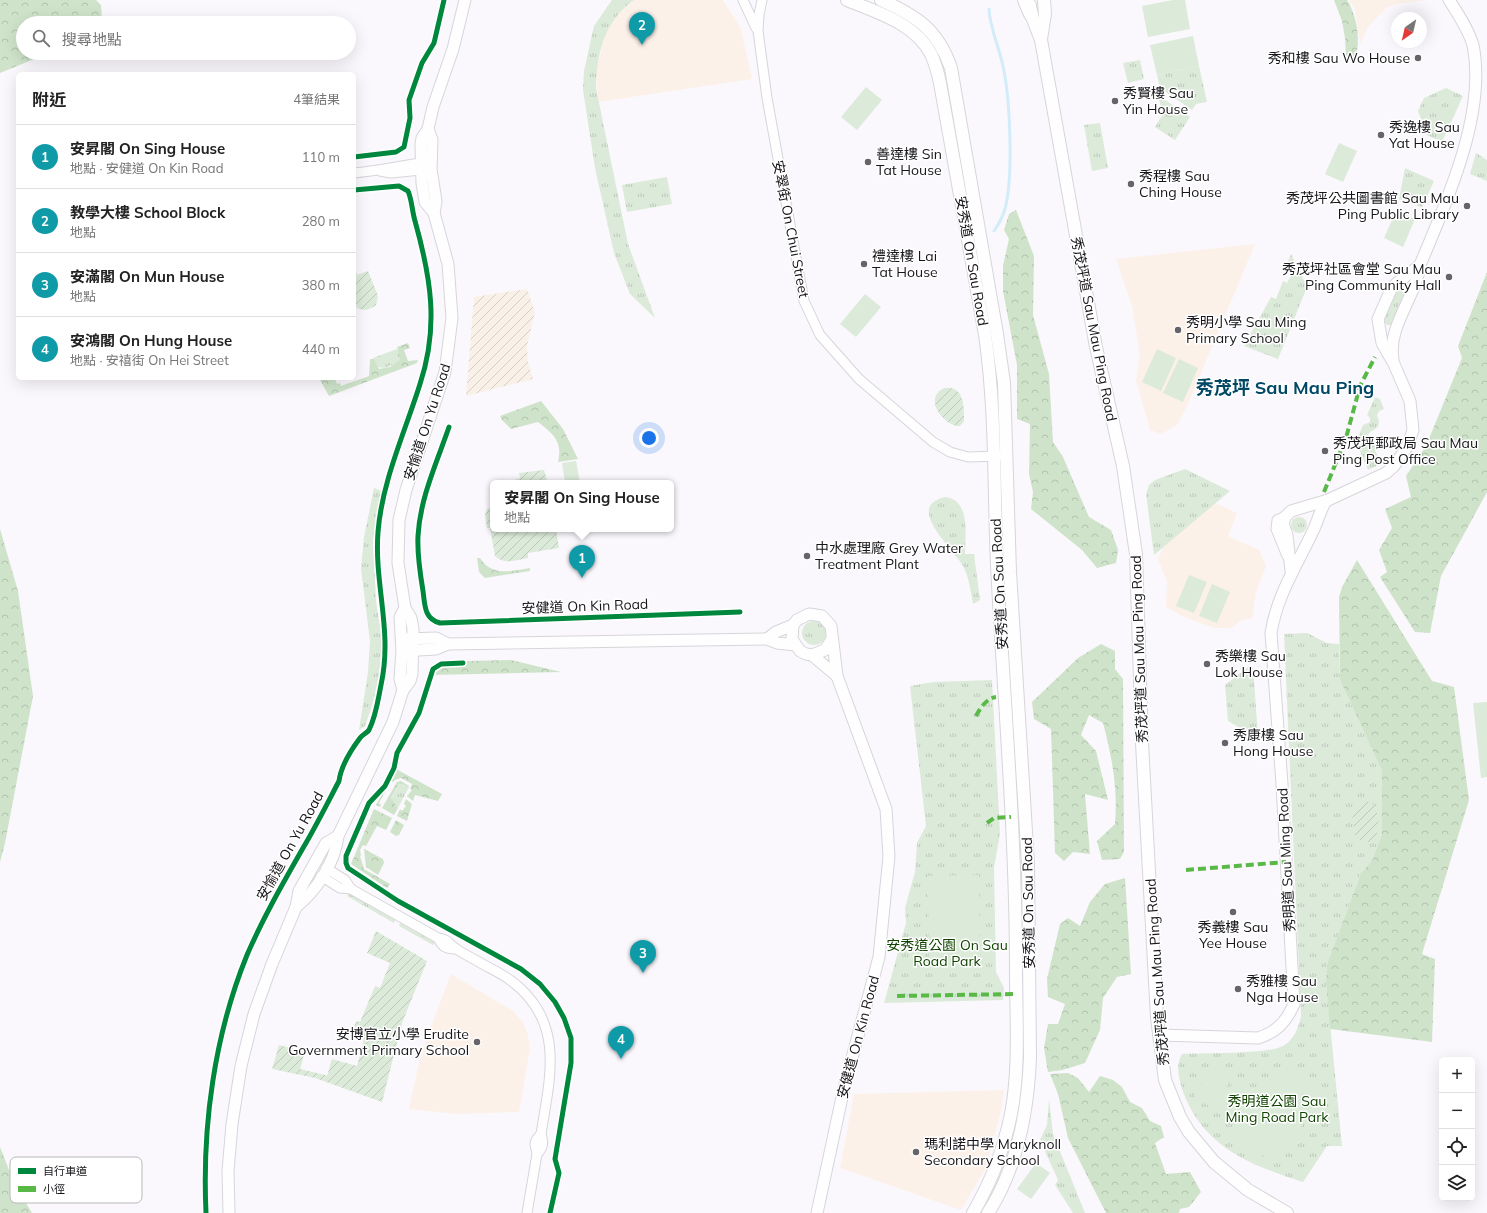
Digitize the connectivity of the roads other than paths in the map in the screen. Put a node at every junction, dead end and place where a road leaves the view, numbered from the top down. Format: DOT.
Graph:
graph roads {
  1 [pos="465,0"];
  2 [pos="743,0"];
  3 [pos="762,0"];
  4 [pos="847,0"];
  5 [pos="882,0"];
  6 [pos="1026,0"];
  7 [pos="1044,0"];
  8 [pos="1449,0"];
  9 [pos="1030,7"];
  10 [pos="758,31"];
  11 [pos="1041,40"];
  12 [pos="426,166"];
  13 [pos="356,174"];
  14 [pos="1420,265"];
  15 [pos="1395,284"];
  16 [pos="1412,295"];
  17 [pos="1378,323"];
  18 [pos="1397,326"];
  19 [pos="1394,364"];
  20 [pos="1007,456"];
  21 [pos="994,457"];
  22 [pos="1326,501"];
  23 [pos="1302,509"];
  24 [pos="1285,518"];
  25 [pos="1312,530"];
  26 [pos="1287,535"];
  27 [pos="1291,571"];
  28 [pos="405,608"];
  29 [pos="793,625"];
  30 [pos="767,639"];
  31 [pos="832,639"];
  32 [pos="402,645"];
  33 [pos="414,645"];
  34 [pos="795,646"];
  35 [pos="812,655"];
  36 [pos="837,676"];
  37 [pos="403,690"];
  38 [pos="338,836"];
  39 [pos="314,866"];
  40 [pos="324,872"];
  41 [pos="296,907"];
  42 [pos="1160,1035"];
  43 [pos="1281,1212"];
  44 [pos="229,1213"];
  45 [pos="527,1213"];
  46 [pos="817,1213"];
  47 [pos="973,1213"];
  48 [pos="988,1213"];
  1 -- 12 [label="street, 安愉道 On Yu Road"];
  2 -- 10 [label="street, 安翠街 On Chui Street"];
  3 -- 10 [label="street, 安翠街 On Chui Street"];
  4 -- 21 [label="main road, 安秀道 On Sau Road"];
  5 -- 20 [label="main road, 安秀道 On Sau Road"];
  6 -- 9 [label="main road"];
  7 -- 11 [label="main road, 秀茂坪道 Sau Mau Ping Road"];
  8 -- 14 [label="street"];
  9 -- 11 [label="main road, 秀茂坪道 Sau Mau Ping Road"];
  10 -- 21 [label="street, 安翠街 On Chui Street"];
  11 -- 42 [label="main road, 秀茂坪道 Sau Mau Ping Road"];
  12 -- 13 [label="street"];
  12 -- 28 [label="street, 安愉道 On Yu Road"];
  14 -- 15 [label="street"];
  14 -- 16 [label="street"];
  15 -- 16 [label="street"];
  15 -- 17 [label="street"];
  16 -- 18 [label="street"];
  17 -- 18 [label="street"];
  17 -- 19 [label="street"];
  18 -- 19 [label="street"];
  19 -- 22 [label="street"];
  20 -- 21 [label="street, 安翠街 On Chui Street"];
  20 -- 48 [label="main road, 安秀道 On Sau Road"];
  21 -- 47 [label="main road, 安秀道 On Sau Road"];
  22 -- 23 [label="street"];
  22 -- 25 [label="street, 秀明道 Sau Ming Road"];
  23 -- 24 [label="street"];
  23 -- 25 [label="street"];
  24 -- 26 [label="street, 秀明道 Sau Ming Road"];
  24 -- 27 [label="street"];
  25 -- 26 [label="street"];
  25 -- 27 [label="street, 秀明道 Sau Ming Road"];
  26 -- 27 [label="street, 秀明道 Sau Ming Road"];
  27 -- 42 [label="street, 秀明道 Sau Ming Road"];
  28 -- 32 [label="street, 安愉道 On Yu Road"];
  28 -- 33 [label="street, 安愉道 On Yu Road"];
  29 -- 30 [label="street, 安健道 On Kin Road"];
  29 -- 31 [label="street, 安健道 On Kin Road"];
  29 -- 34 [label="street"];
  30 -- 33 [label="street, 安健道 On Kin Road"];
  30 -- 34 [label="street, 安健道 On Kin Road"];
  31 -- 35 [label="street"];
  31 -- 36 [label="street, 安健道 On Kin Road"];
  32 -- 33 [label="street, 安健道 On Kin Road"];
  32 -- 37 [label="street, 安愉道 On Yu Road"];
  33 -- 37 [label="street, 安愉道 On Yu Road"];
  34 -- 35 [label="street, 安健道 On Kin Road"];
  35 -- 36 [label="street, 安健道 On Kin Road"];
  36 -- 46 [label="street, 安健道 On Kin Road"];
  37 -- 38 [label="street, 安愉道 On Yu Road"];
  38 -- 39 [label="street, 安愉道 On Yu Road"];
  38 -- 40 [label="street, 安愉道 On Yu Road"];
  39 -- 40 [label="street"];
  39 -- 41 [label="street, 安愉道 On Yu Road"];
  40 -- 41 [label="street, 安愉道 On Yu Road"];
  40 -- 45 [label="street"];
  41 -- 44 [label="street, 安愉道 On Yu Road"];
  42 -- 43 [label="main road, 秀茂坪道 Sau Mau Ping Road"];
}
